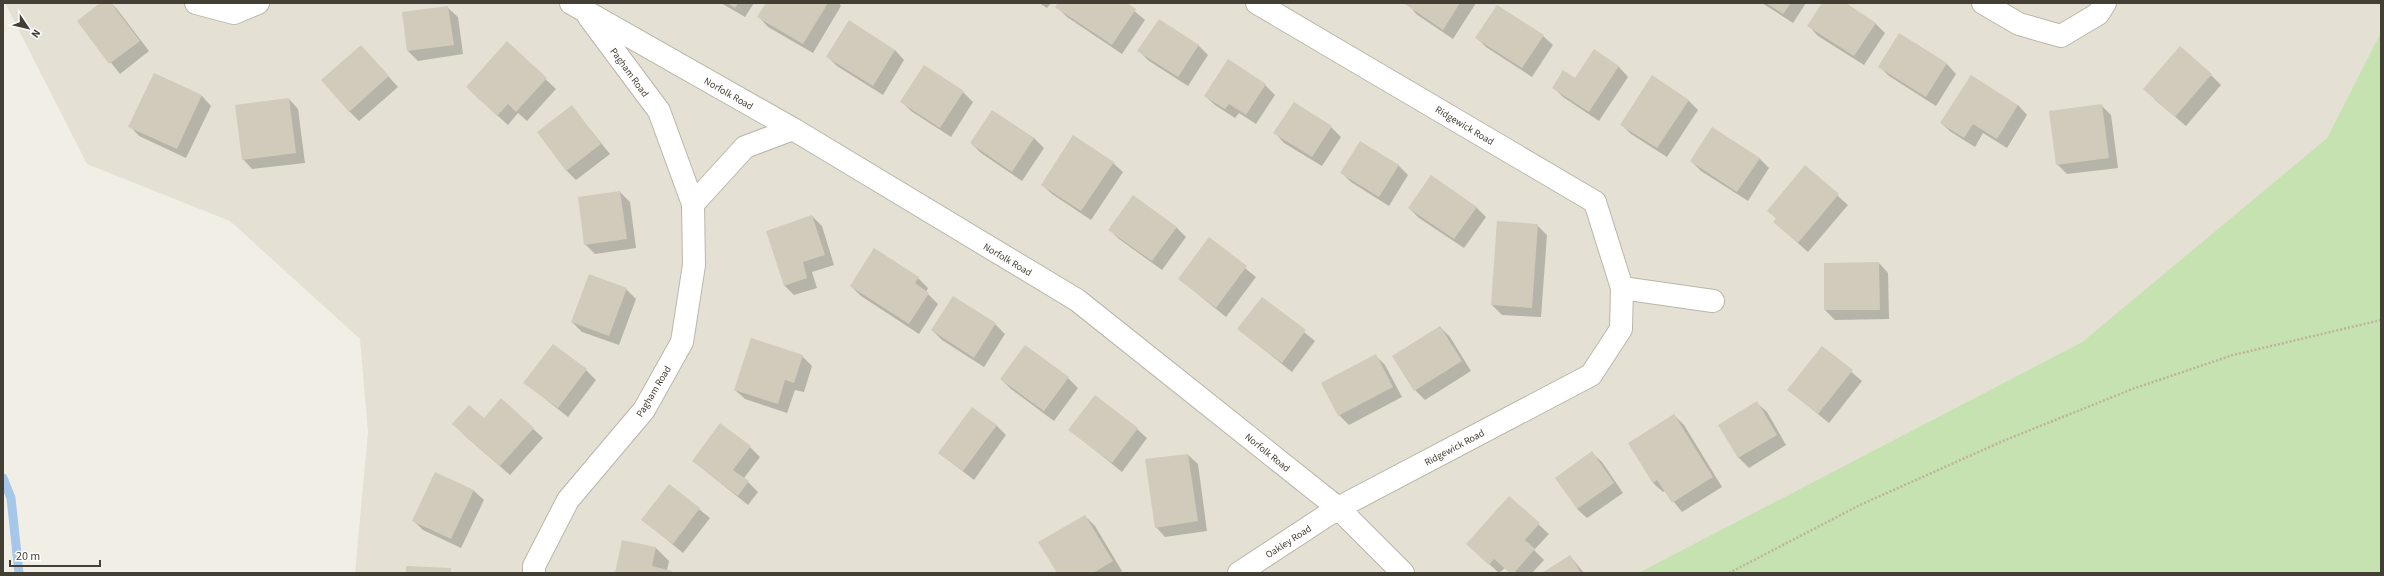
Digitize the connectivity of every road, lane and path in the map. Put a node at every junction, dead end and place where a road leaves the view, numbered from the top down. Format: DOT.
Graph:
graph roads {
  1 [pos="196,3"];
  2 [pos="258,3"];
  3 [pos="1257,3"];
  4 [pos="1984,3"];
  5 [pos="2105,3"];
  6 [pos="578,7"];
  7 [pos="792,130"];
  8 [pos="693,204"];
  9 [pos="1622,288"];
  10 [pos="1713,301"];
  11 [pos="2381,320"];
  12 [pos="1338,508"];
  13 [pos="534,573"];
  14 [pos="1239,573"];
  15 [pos="1403,573"];
  16 [pos="1729,573"];
  1 -- 2 [label="street"];
  3 -- 9 [label="street, Ridgewick Road"];
  4 -- 5 [label="street"];
  6 -- 7 [label="street, Norfolk Road"];
  6 -- 8 [label="street, Pagham Road"];
  7 -- 8 [label="street"];
  7 -- 12 [label="street, Norfolk Road"];
  8 -- 13 [label="street, Pagham Road"];
  9 -- 10 [label="street"];
  9 -- 12 [label="street, Ridgewick Road"];
  11 -- 16 [label="path"];
  12 -- 14 [label="street, Oakley Road"];
  12 -- 15 [label="street, Norfolk Road"];
}
